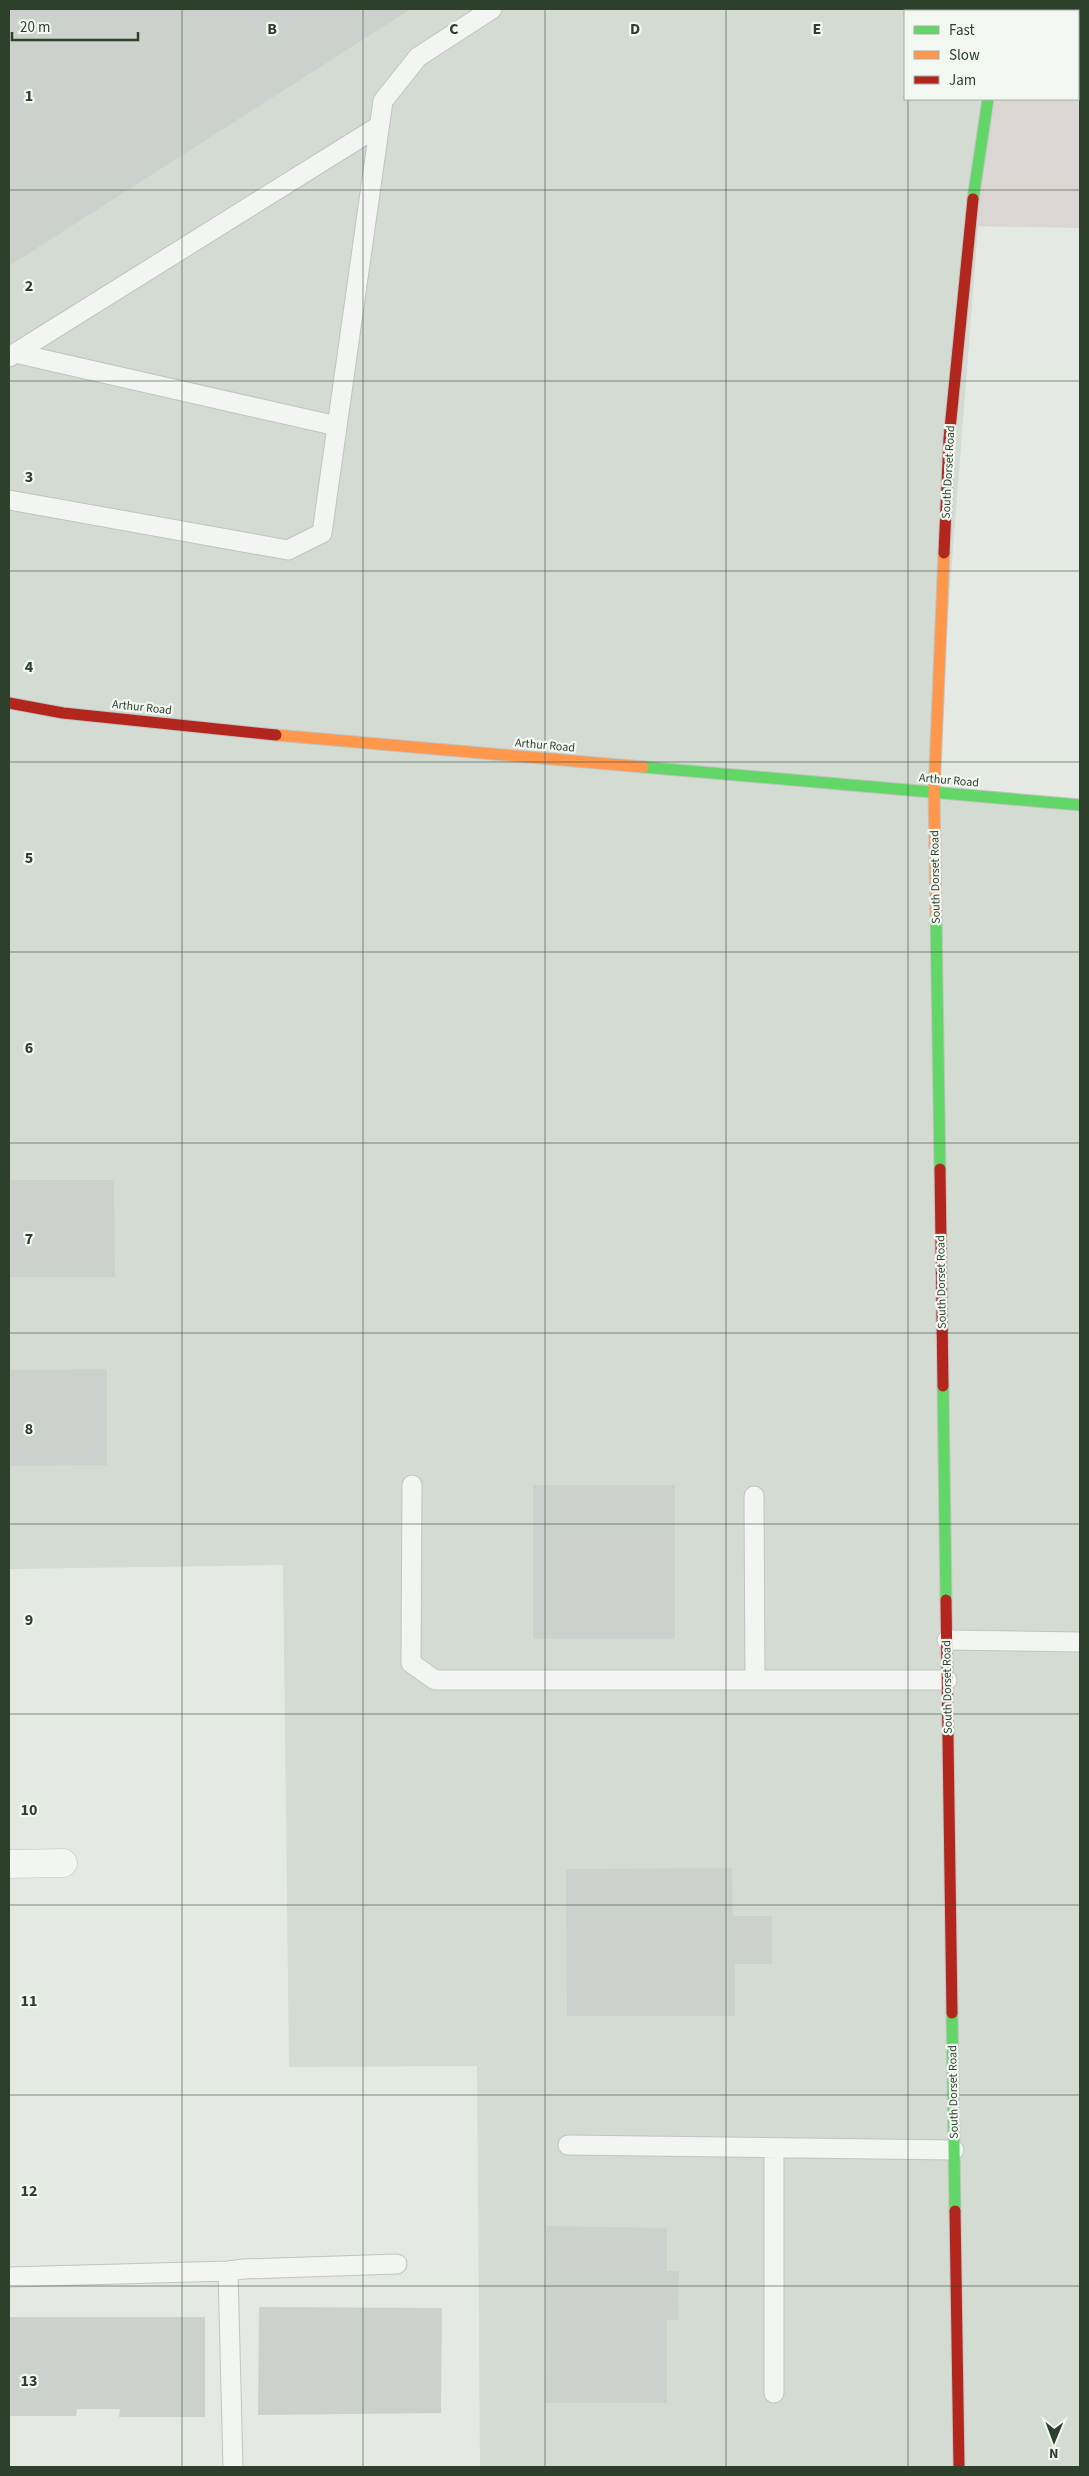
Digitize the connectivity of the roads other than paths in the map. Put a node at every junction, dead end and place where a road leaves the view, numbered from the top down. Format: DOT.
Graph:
graph roads {
  1 [pos="492,9"];
  2 [pos="988,100"];
  3 [pos="379,126"];
  4 [pos="12,355"];
  5 [pos="336,426"];
  6 [pos="9,500"];
  7 [pos="9,703"];
  8 [pos="934,793"];
  9 [pos="1080,805"];
  10 [pos="412,1485"];
  11 [pos="754,1496"];
  12 [pos="947,1640"];
  13 [pos="1080,1642"];
  14 [pos="755,1680"];
  15 [pos="947,1680"];
  16 [pos="63,1863"];
  17 [pos="9,1864"];
  18 [pos="568,2145"];
  19 [pos="774,2148"];
  20 [pos="954,2150"];
  21 [pos="397,2264"];
  22 [pos="228,2271"];
  23 [pos="9,2277"];
  24 [pos="774,2393"];
  25 [pos="232,2467"];
  26 [pos="959,2467"];
  1 -- 3 [label="lane"];
  2 -- 8 [label="street, South Dorset Road"];
  3 -- 4 [label="lane"];
  3 -- 5 [label="lane"];
  4 -- 5 [label="lane"];
  5 -- 6 [label="lane"];
  7 -- 8 [label="street, Arthur Road"];
  8 -- 9 [label="street, Arthur Road"];
  8 -- 12 [label="street, South Dorset Road"];
  10 -- 14 [label="lane"];
  11 -- 14 [label="lane"];
  12 -- 13 [label="lane"];
  12 -- 15 [label="street, South Dorset Road"];
  14 -- 15 [label="lane"];
  15 -- 20 [label="street, South Dorset Road"];
  16 -- 17 [label="street"];
  18 -- 19 [label="lane"];
  19 -- 20 [label="lane"];
  19 -- 24 [label="lane"];
  20 -- 26 [label="street, South Dorset Road"];
  21 -- 22 [label="lane"];
  22 -- 23 [label="lane"];
  22 -- 25 [label="lane"];
}
